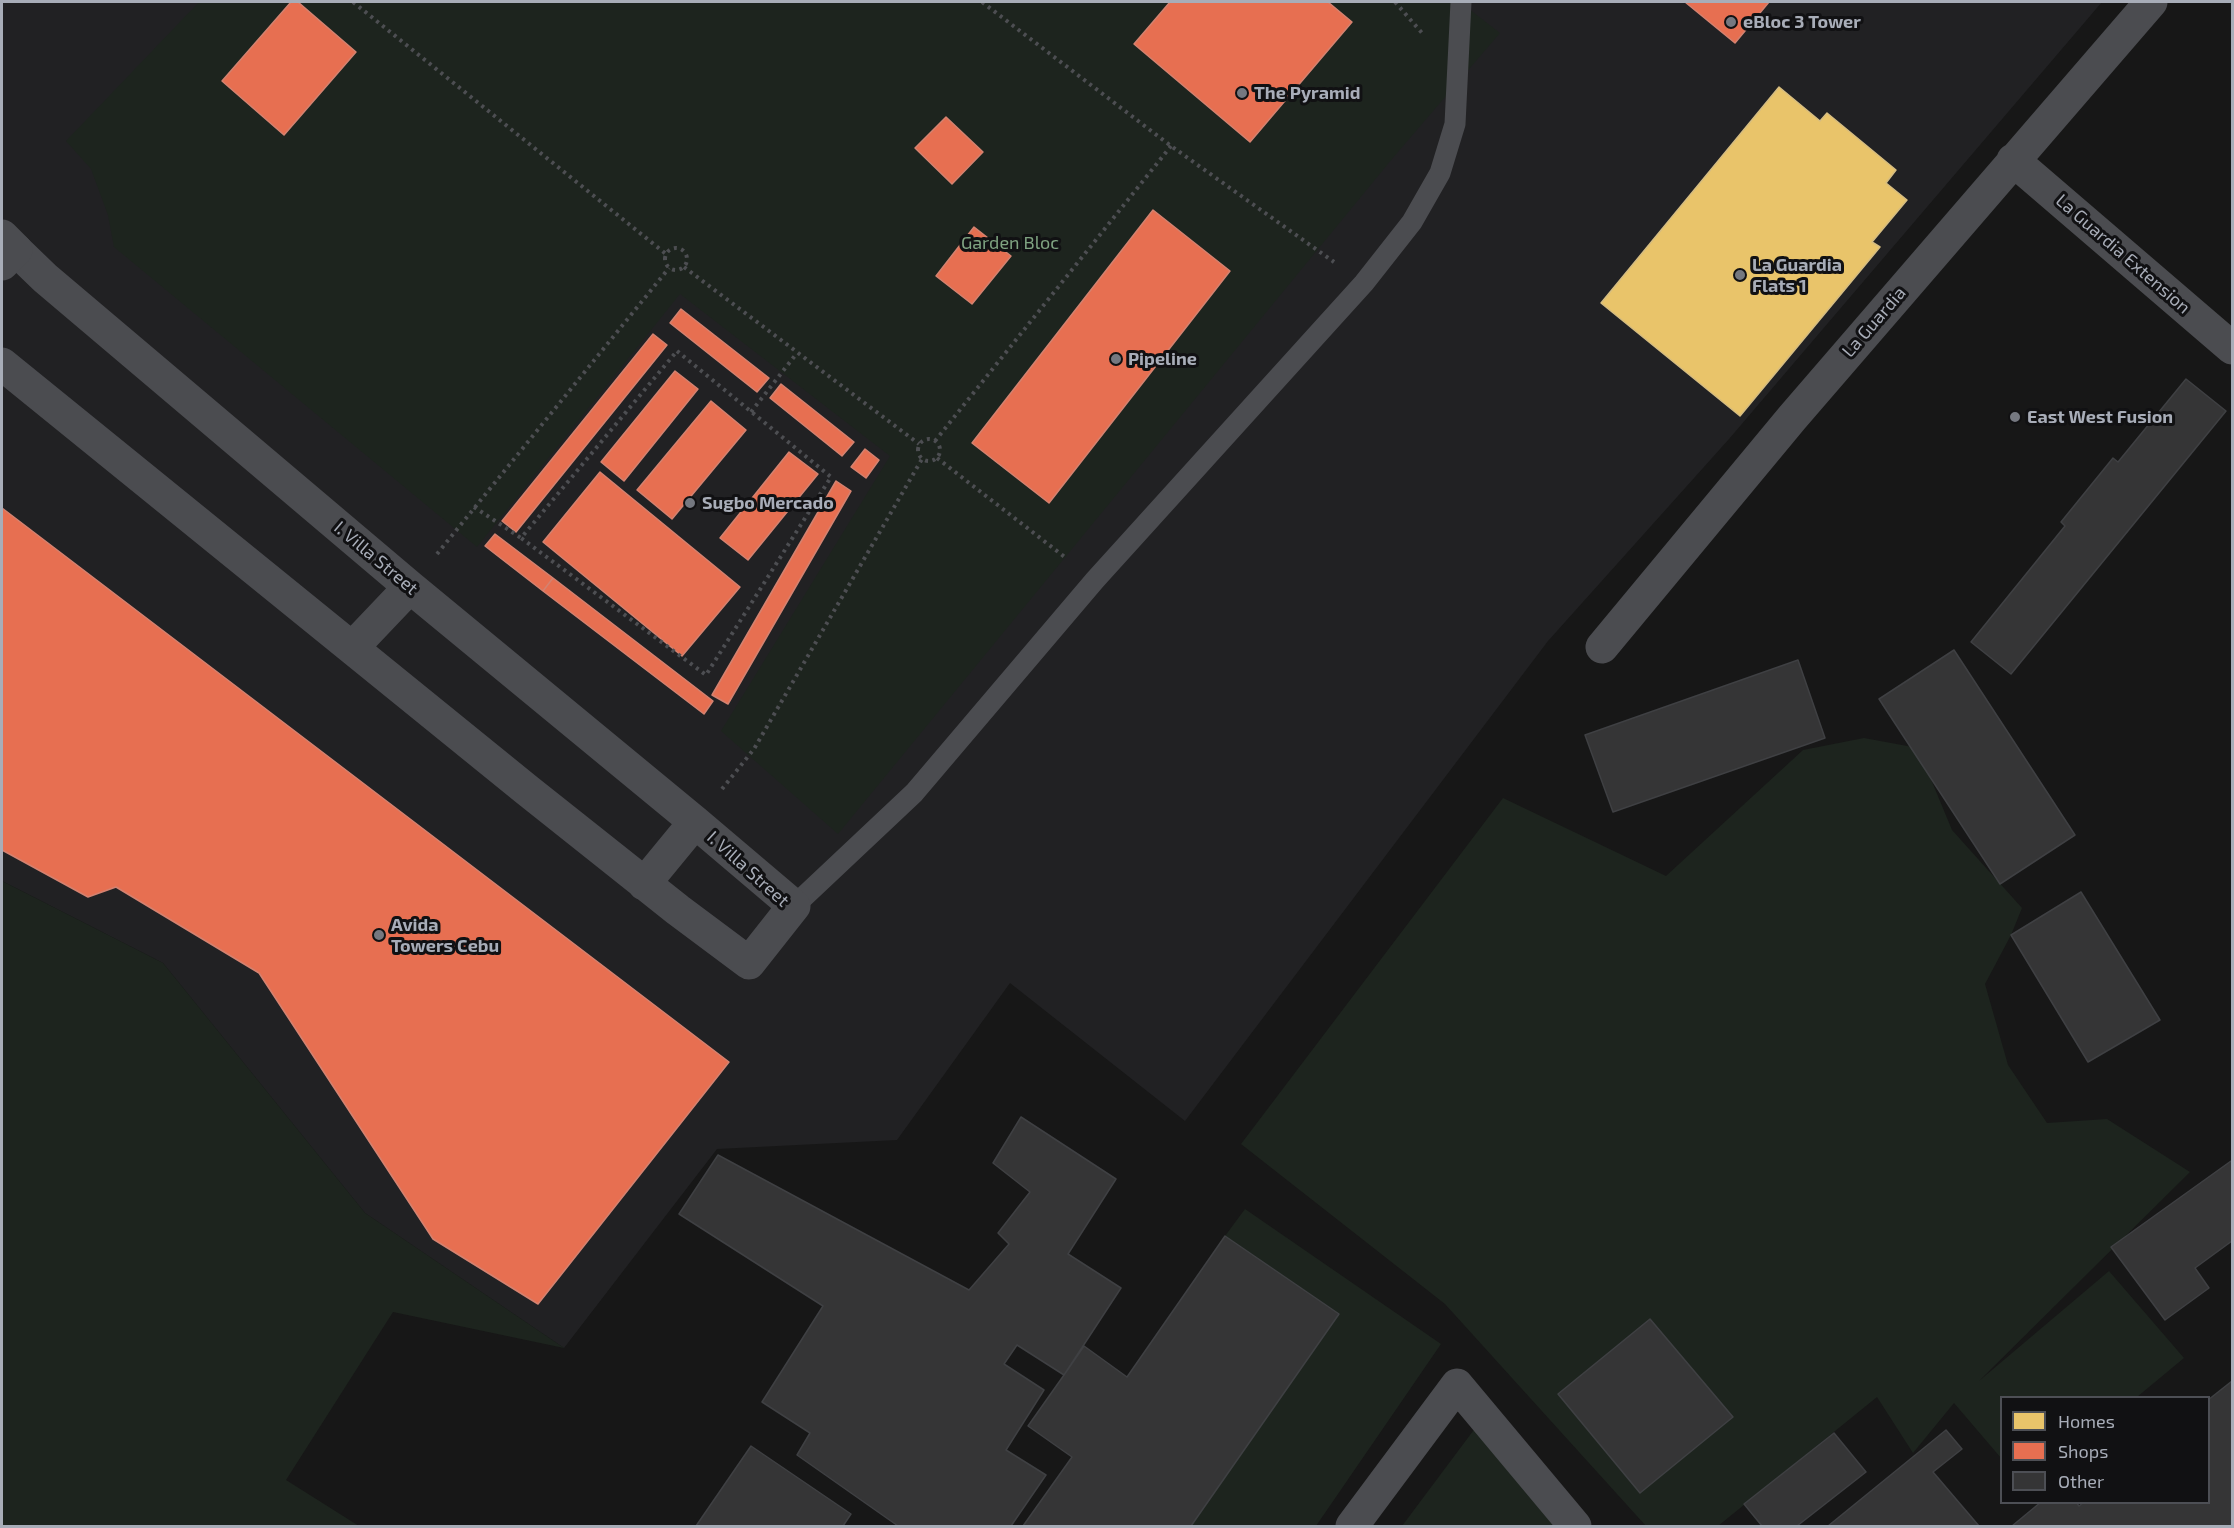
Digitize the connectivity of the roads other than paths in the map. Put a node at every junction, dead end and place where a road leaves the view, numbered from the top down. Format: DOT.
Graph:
graph roads {
  1 [pos="1461,2"];
  2 [pos="2151,2"];
  3 [pos="2013,160"];
  4 [pos="6,250"];
  5 [pos="2232,348"];
  6 [pos="2,363"];
  7 [pos="410,587"];
  8 [pos="1602,647"];
  9 [pos="352,648"];
  10 [pos="695,822"];
  11 [pos="644,884"];
  12 [pos="794,906"];
  13 [pos="1352,1527"];
  14 [pos="1575,1527"];
  1 -- 12 [label="lane"];
  2 -- 3 [label="street, La Guardia"];
  3 -- 5 [label="street, La Guardia Extension"];
  3 -- 8 [label="street, La Guardia"];
  4 -- 7 [label="street, I. Villa Street"];
  6 -- 9 [label="street, I. Villa Street"];
  7 -- 9 [label="street"];
  7 -- 10 [label="street, I. Villa Street"];
  9 -- 11 [label="street, I. Villa Street"];
  10 -- 11 [label="street"];
  10 -- 12 [label="street, I. Villa Street"];
  11 -- 12 [label="street, I. Villa Street"];
  13 -- 14 [label="street"];
}
